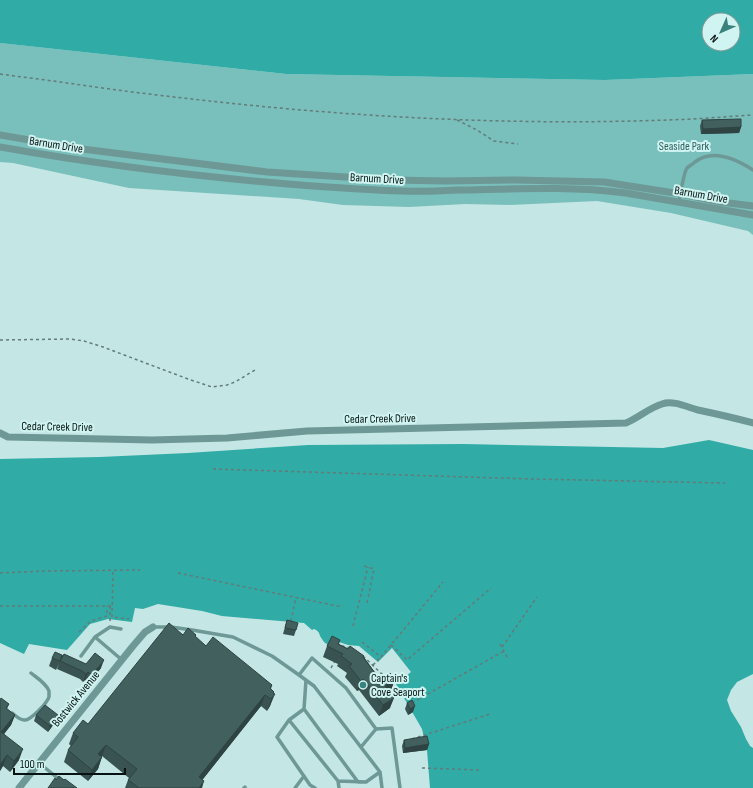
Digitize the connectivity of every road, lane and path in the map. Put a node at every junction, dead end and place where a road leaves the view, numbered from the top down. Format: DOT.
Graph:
graph roads {
  1 [pos="0,74"];
  2 [pos="753,115"];
  3 [pos="455,120"];
  4 [pos="0,135"];
  5 [pos="518,144"];
  6 [pos="0,147"];
  7 [pos="753,170"];
  8 [pos="680,194"];
  9 [pos="679,202"];
  10 [pos="753,206"];
  11 [pos="753,215"];
  12 [pos="0,340"];
  13 [pos="254,370"];
  14 [pos="753,423"];
  15 [pos="0,434"];
  16 [pos="213,469"];
  17 [pos="725,483"];
  18 [pos="364,566"];
  19 [pos="368,568"];
  20 [pos="140,570"];
  21 [pos="113,571"];
  22 [pos="0,573"];
  23 [pos="178,573"];
  24 [pos="444,582"];
  25 [pos="492,588"];
  26 [pos="296,597"];
  27 [pos="537,597"];
  28 [pos="367,603"];
  29 [pos="0,606"];
  30 [pos="108,606"];
  31 [pos="112,606"];
  32 [pos="342,607"];
  33 [pos="110,618"];
  34 [pos="129,619"];
  35 [pos="290,623"];
  36 [pos="353,626"];
  37 [pos="153,627"];
  38 [pos="121,629"];
  39 [pos="79,632"];
  40 [pos="95,638"];
  41 [pos="362,642"];
  42 [pos="500,644"];
  43 [pos="391,645"];
  44 [pos="502,647"];
  45 [pos="342,648"];
  46 [pos="351,648"];
  47 [pos="504,651"];
  48 [pos="363,655"];
  49 [pos="81,656"];
  50 [pos="381,656"];
  51 [pos="508,659"];
  52 [pos="122,660"];
  53 [pos="335,660"];
  54 [pos="373,665"];
  55 [pos="31,673"];
  56 [pos="328,673"];
  57 [pos="299,675"];
  58 [pos="306,680"];
  59 [pos="390,682"];
  60 [pos="409,705"];
  61 [pos="7,709"];
  62 [pos="304,709"];
  63 [pos="490,714"];
  64 [pos="289,720"];
  65 [pos="376,729"];
  66 [pos="412,739"];
  67 [pos="361,747"];
  68 [pos="39,763"];
  69 [pos="422,768"];
  70 [pos="481,770"];
  71 [pos="380,772"];
  72 [pos="304,776"];
  73 [pos="338,781"];
  74 [pos="358,782"];
  75 [pos="65,783"];
  76 [pos="19,788"];
  77 [pos="295,788"];
  78 [pos="315,788"];
  79 [pos="339,788"];
  80 [pos="382,788"];
  81 [pos="400,788"];
  1 -- 3 [label="path"];
  2 -- 3 [label="path"];
  3 -- 5 [label="path"];
  4 -- 8 [label="street, Barnum Drive"];
  6 -- 9 [label="street, Barnum Drive"];
  7 -- 8 [label="lane"];
  8 -- 9 [label="lane"];
  8 -- 10 [label="street, Barnum Drive"];
  9 -- 11 [label="street, Barnum Drive"];
  12 -- 13 [label="path"];
  14 -- 15 [label="street, Cedar Creek Drive"];
  16 -- 17 [label="path"];
  18 -- 19 [label="path"];
  19 -- 28 [label="path"];
  19 -- 36 [label="path"];
  20 -- 21 [label="path"];
  21 -- 22 [label="path"];
  21 -- 31 [label="path"];
  23 -- 26 [label="path"];
  24 -- 43 [label="path"];
  25 -- 43 [label="path"];
  26 -- 32 [label="path"];
  26 -- 35 [label="path"];
  27 -- 44 [label="path"];
  29 -- 30 [label="path"];
  30 -- 31 [label="path"];
  30 -- 33 [label="path"];
  30 -- 39 [label="path"];
  31 -- 34 [label="path"];
  37 -- 52 [label="street, Bostwick Avenue"];
  37 -- 57 [label="lane"];
  38 -- 40 [label="lane"];
  40 -- 49 [label="lane"];
  40 -- 52 [label="lane"];
  41 -- 50 [label="path"];
  42 -- 44 [label="path"];
  43 -- 50 [label="path"];
  44 -- 47 [label="path"];
  45 -- 46 [label="path"];
  47 -- 51 [label="path"];
  47 -- 60 [label="path"];
  48 -- 54 [label="path"];
  50 -- 54 [label="path"];
  52 -- 68 [label="street, Bostwick Avenue"];
  53 -- 56 [label="path"];
  54 -- 59 [label="path"];
  55 -- 61 [label="lane"];
  56 -- 57 [label="lane"];
  56 -- 65 [label="lane"];
  57 -- 58 [label="lane"];
  58 -- 62 [label="lane"];
  58 -- 67 [label="lane"];
  62 -- 64 [label="lane"];
  62 -- 74 [label="lane"];
  63 -- 66 [label="path"];
  64 -- 72 [label="lane"];
  64 -- 73 [label="lane"];
  65 -- 67 [label="lane"];
  65 -- 81 [label="lane"];
  67 -- 71 [label="lane"];
  68 -- 75 [label="lane"];
  68 -- 76 [label="street, Bostwick Avenue"];
  69 -- 70 [label="path"];
  71 -- 74 [label="lane"];
  71 -- 80 [label="lane"];
  72 -- 77 [label="lane"];
  72 -- 78 [label="lane"];
  73 -- 74 [label="lane"];
  73 -- 79 [label="lane"];
}
